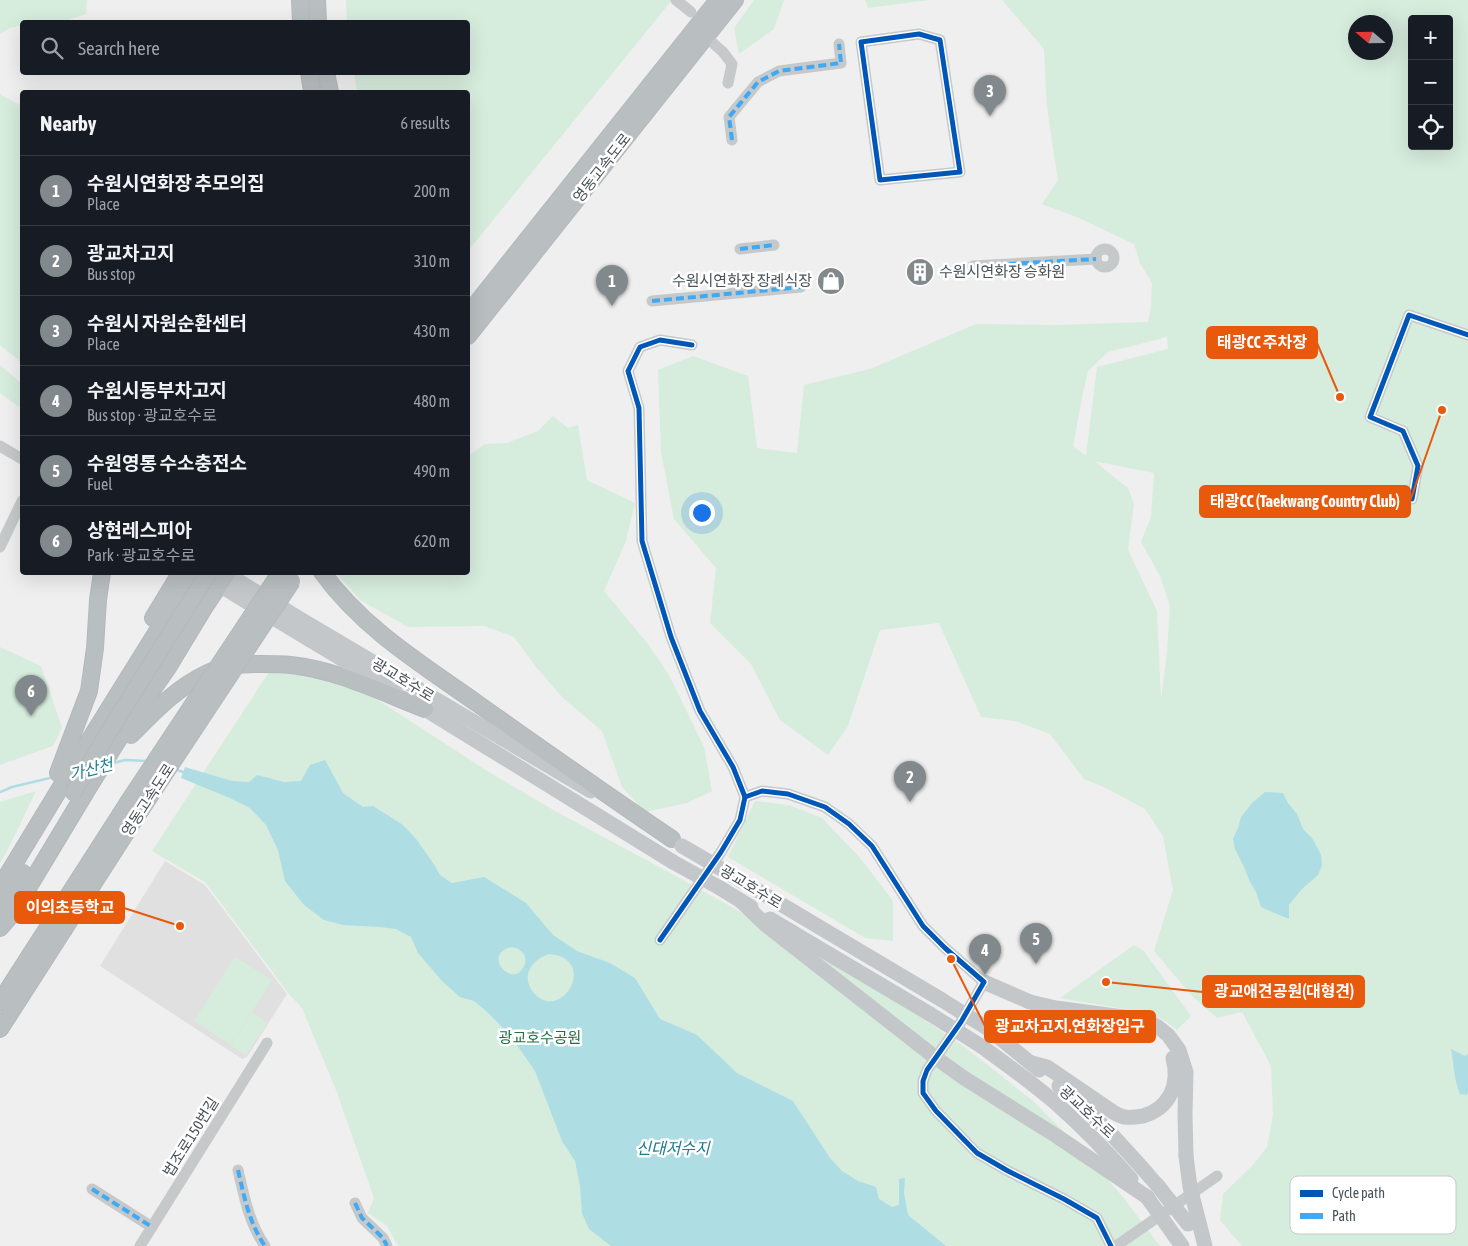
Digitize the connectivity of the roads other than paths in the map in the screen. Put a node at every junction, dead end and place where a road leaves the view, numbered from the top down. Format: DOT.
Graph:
graph roads {
  1 [pos="300,0"];
  2 [pos="317,0"];
  3 [pos="676,0"];
  4 [pos="718,0"];
  5 [pos="735,0"];
  6 [pos="691,12"];
  7 [pos="301,20"];
  8 [pos="318,20"];
  9 [pos="861,42"];
  10 [pos="714,44"];
  11 [pos="839,44"];
  12 [pos="309,75"];
  13 [pos="327,75"];
  14 [pos="728,83"];
  15 [pos="312,90"];
  16 [pos="330,90"];
  17 [pos="732,140"];
  18 [pos="774,246"];
  19 [pos="740,249"];
  20 [pos="1096,259"];
  21 [pos="973,266"];
  22 [pos="801,287"];
  23 [pos="652,301"];
  24 [pos="470,311"];
  25 [pos="470,333"];
  26 [pos="1468,335"];
  27 [pos="692,345"];
  28 [pos="0,446"];
  29 [pos="20,459"];
  30 [pos="1412,499"];
  31 [pos="20,506"];
  32 [pos="0,547"];
  33 [pos="102,575"];
  34 [pos="179,575"];
  35 [pos="192,575"];
  36 [pos="207,575"];
  37 [pos="287,575"];
  38 [pos="324,575"];
  39 [pos="225,576"];
  40 [pos="425,709"];
  41 [pos="124,737"];
  42 [pos="73,746"];
  43 [pos="80,791"];
  44 [pos="745,797"];
  45 [pos="48,799"];
  46 [pos="134,807"];
  47 [pos="677,843"];
  48 [pos="0,870"];
  49 [pos="0,887"];
  50 [pos="742,902"];
  51 [pos="0,912"];
  52 [pos="0,928"];
  53 [pos="660,940"];
  54 [pos="984,982"];
  55 [pos="0,1002"];
  56 [pos="1127,1019"];
  57 [pos="0,1029"];
  58 [pos="267,1043"];
  59 [pos="936,1058"];
  60 [pos="1032,1063"];
  61 [pos="238,1170"];
  62 [pos="1217,1176"];
  63 [pos="92,1189"];
  64 [pos="1152,1192"];
  65 [pos="355,1203"];
  66 [pos="152,1227"];
  67 [pos="1178,1240"];
  68 [pos="140,1246"];
  69 [pos="265,1246"];
  70 [pos="386,1246"];
  71 [pos="1111,1246"];
  72 [pos="1116,1246"];
  73 [pos="1205,1246"];
  1 -- 7 [label="highway"];
  2 -- 8 [label="highway"];
  3 -- 6 [label="street"];
  4 -- 24 [label="highway, 영동고속도로"];
  5 -- 25 [label="highway, 영동고속도로"];
  9 -- 9 [label="street"];
  10 -- 14 [label="street"];
  11 -- 17 [label="street"];
  12 -- 15 [label="highway"];
  13 -- 16 [label="highway"];
  18 -- 19 [label="street"];
  20 -- 21 [label="street"];
  22 -- 23 [label="street"];
  26 -- 30 [label="street"];
  27 -- 44 [label="street"];
  28 -- 29 [label="street"];
  31 -- 32 [label="street"];
  33 -- 42 [label="highway"];
  34 -- 42 [label="highway"];
  35 -- 45 [label="highway"];
  36 -- 43 [label="highway, bridge"];
  37 -- 46 [label="highway, 영동고속도로, bridge"];
  38 -- 47 [label="highway"];
  39 -- 40 [label="main road, 광교호수로"];
  39 -- 41 [label="highway"];
  39 -- 47 [label="main road, 광교호수로"];
  40 -- 41 [label="highway"];
  40 -- 50 [label="main road, 광교호수로, bridge"];
  41 -- 43 [label="highway"];
  42 -- 45 [label="highway"];
  43 -- 51 [label="highway"];
  43 -- 52 [label="highway"];
  44 -- 53 [label="street"];
  44 -- 54 [label="street"];
  45 -- 48 [label="highway"];
  45 -- 49 [label="highway"];
  46 -- 55 [label="highway, 영동고속도로"];
  46 -- 57 [label="highway, 영동고속도로"];
  47 -- 60 [label="main road, 광교호수로, bridge"];
  50 -- 59 [label="main road"];
  50 -- 64 [label="main road, 광교호수로, bridge"];
  54 -- 56 [label="main road"];
  54 -- 59 [label="street"];
  56 -- 60 [label="main road"];
  56 -- 73 [label="main road, bridge"];
  58 -- 66 [label="street, 법조로150번길"];
  59 -- 64 [label="main road"];
  59 -- 71 [label="street"];
  60 -- 64 [label="main road, 광교호수로"];
  61 -- 69 [label="street"];
  62 -- 72 [label="street"];
  63 -- 66 [label="street"];
  64 -- 67 [label="main road, 광교호수로, bridge"];
  64 -- 73 [label="main road, 광교호수로, bridge"];
  65 -- 70 [label="street"];
  66 -- 68 [label="street, 법조로150번길"];
}
